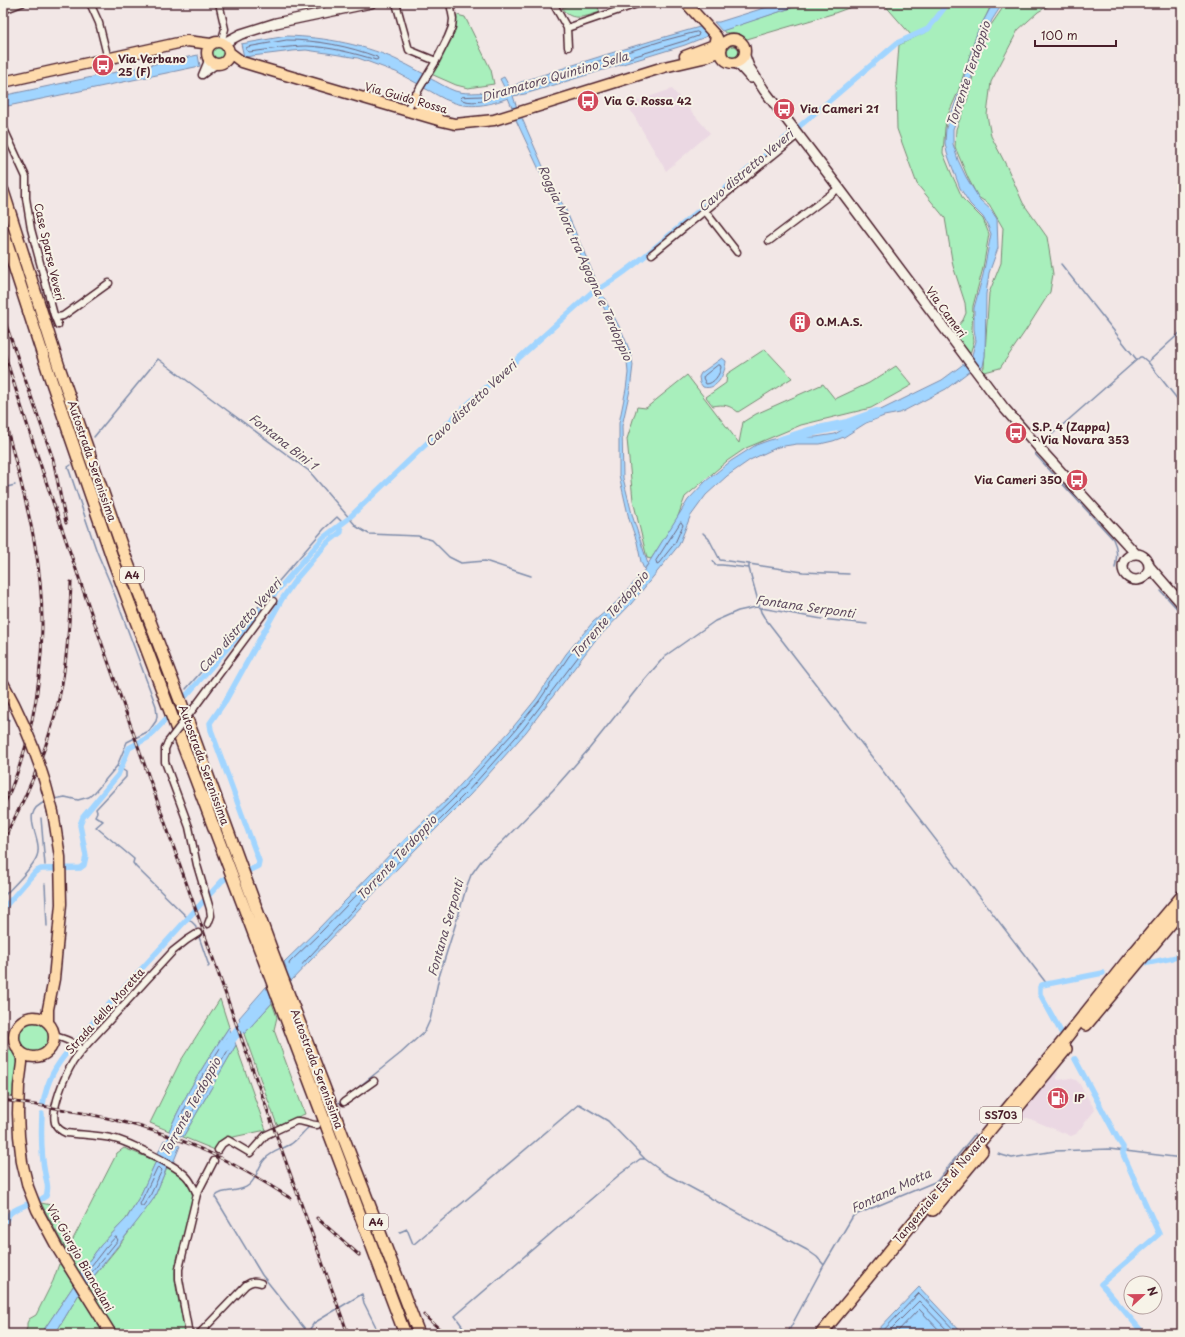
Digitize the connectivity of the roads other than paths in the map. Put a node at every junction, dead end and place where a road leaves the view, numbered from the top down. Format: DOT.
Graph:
graph roads {
  1 [pos="22,3"];
  2 [pos="90,3"];
  3 [pos="219,3"];
  4 [pos="331,3"];
  5 [pos="371,3"];
  6 [pos="396,3"];
  7 [pos="450,3"];
  8 [pos="553,3"];
  9 [pos="640,3"];
  10 [pos="686,3"];
  11 [pos="3,10"];
  12 [pos="327,12"];
  13 [pos="567,28"];
  14 [pos="716,36"];
  15 [pos="568,47"];
  16 [pos="214,48"];
  17 [pos="723,49"];
  18 [pos="745,56"];
  19 [pos="108,59"];
  20 [pos="225,59"];
  21 [pos="436,61"];
  22 [pos="735,63"];
  23 [pos="664,67"];
  24 [pos="3,82"];
  25 [pos="764,90"];
  26 [pos="415,97"];
  27 [pos="406,111"];
  28 [pos="468,122"];
  29 [pos="3,127"];
  30 [pos="796,131"];
  31 [pos="840,188"];
  32 [pos="3,191"];
  33 [pos="705,211"];
  34 [pos="3,232"];
  35 [pos="769,241"];
  36 [pos="737,252"];
  37 [pos="652,254"];
  38 [pos="109,284"];
  39 [pos="54,315"];
  40 [pos="58,325"];
  41 [pos="1121,538"];
  42 [pos="1136,554"];
  43 [pos="1125,560"];
  44 [pos="1148,566"];
  45 [pos="1143,577"];
  46 [pos="1166,586"];
  47 [pos="273,601"];
  48 [pos="1182,604"];
  49 [pos="3,683"];
  50 [pos="1182,896"];
  51 [pos="1182,910"];
  52 [pos="208,924"];
  53 [pos="198,933"];
  54 [pos="269,958"];
  55 [pos="54,965"];
  56 [pos="29,1017"];
  57 [pos="48,1022"];
  58 [pos="54,1036"];
  59 [pos="18,1050"];
  60 [pos="81,1050"];
  61 [pos="35,1057"];
  62 [pos="374,1081"];
  63 [pos="19,1099"];
  64 [pos="344,1102"];
  65 [pos="317,1121"];
  66 [pos="218,1150"];
  67 [pos="214,1160"];
  68 [pos="197,1194"];
  69 [pos="261,1283"];
  70 [pos="111,1334"];
  71 [pos="190,1334"];
  72 [pos="199,1334"];
  73 [pos="405,1334"];
  74 [pos="419,1334"];
  75 [pos="821,1334"];
  76 [pos="830,1334"];
  1 -- 11 [label="street"];
  2 -- 19 [label="street"];
  3 -- 16 [label="street"];
  4 -- 12 [label="street"];
  5 -- 12 [label="street"];
  6 -- 21 [label="street"];
  7 -- 21 [label="street"];
  8 -- 13 [label="street"];
  9 -- 13 [label="street"];
  10 -- 14 [label="main road"];
  12 -- 16 [label="street"];
  13 -- 15 [label="street"];
  14 -- 17 [label="main road"];
  14 -- 23 [label="main road"];
  16 -- 19 [label="main road"];
  16 -- 20 [label="main road"];
  16 -- 20 [label="main road"];
  16 -- 20 [label="street"];
  17 -- 18 [label="main road"];
  17 -- 22 [label="main road"];
  17 -- 23 [label="main road, Via Guido Rossa"];
  18 -- 22 [label="main road"];
  18 -- 25 [label="street"];
  19 -- 24 [label="main road"];
  20 -- 27 [label="main road, Via Guido Rossa"];
  21 -- 26 [label="street"];
  22 -- 25 [label="street"];
  23 -- 28 [label="main road, Via Guido Rossa"];
  25 -- 30 [label="street, Via Cameri"];
  26 -- 27 [label="street"];
  26 -- 28 [label="main road"];
  27 -- 28 [label="main road, Via Guido Rossa"];
  29 -- 39 [label="street, Case Sparse Veveri"];
  30 -- 31 [label="street, Via Cameri"];
  30 -- 33 [label="street"];
  31 -- 35 [label="street"];
  31 -- 41 [label="street, Via Cameri"];
  32 -- 54 [label="highway, Autostrada Serenissima / A4"];
  33 -- 36 [label="street"];
  33 -- 37 [label="street"];
  34 -- 54 [label="highway, Autostrada Serenissima / A4"];
  38 -- 39 [label="street, Case Sparse Veveri"];
  39 -- 40 [label="street, Case Sparse Veveri"];
  41 -- 42 [label="street, Via Cameri"];
  41 -- 43 [label="street"];
  42 -- 43 [label="street"];
  42 -- 44 [label="street"];
  43 -- 45 [label="street"];
  44 -- 45 [label="street"];
  44 -- 46 [label="street"];
  45 -- 46 [label="street"];
  46 -- 48 [label="street"];
  47 -- 52 [label="street, bridge"];
  49 -- 55 [label="main road, bridge"];
  50 -- 75 [label="highway, Tangenziale Est di Novara / SS703"];
  51 -- 76 [label="highway, Tangenziale Est di Novara / SS703"];
  53 -- 60 [label="street, Strada della Moretta"];
  54 -- 65 [label="highway, Autostrada Serenissima / A4"];
  54 -- 74 [label="highway, Autostrada Serenissima / A4"];
  55 -- 56 [label="main road"];
  55 -- 57 [label="main road"];
  56 -- 57 [label="main road"];
  56 -- 59 [label="main road"];
  57 -- 58 [label="main road"];
  58 -- 60 [label="street"];
  58 -- 61 [label="main road"];
  59 -- 61 [label="main road"];
  59 -- 63 [label="main road"];
  60 -- 68 [label="street, Strada della Moretta"];
  61 -- 63 [label="main road"];
  62 -- 64 [label="street"];
  63 -- 70 [label="main road, Via Giorgio Biancalani"];
  65 -- 66 [label="street"];
  65 -- 73 [label="highway, Autostrada Serenissima / A4"];
  67 -- 68 [label="street"];
  68 -- 71 [label="street"];
  69 -- 72 [label="street"];
}
